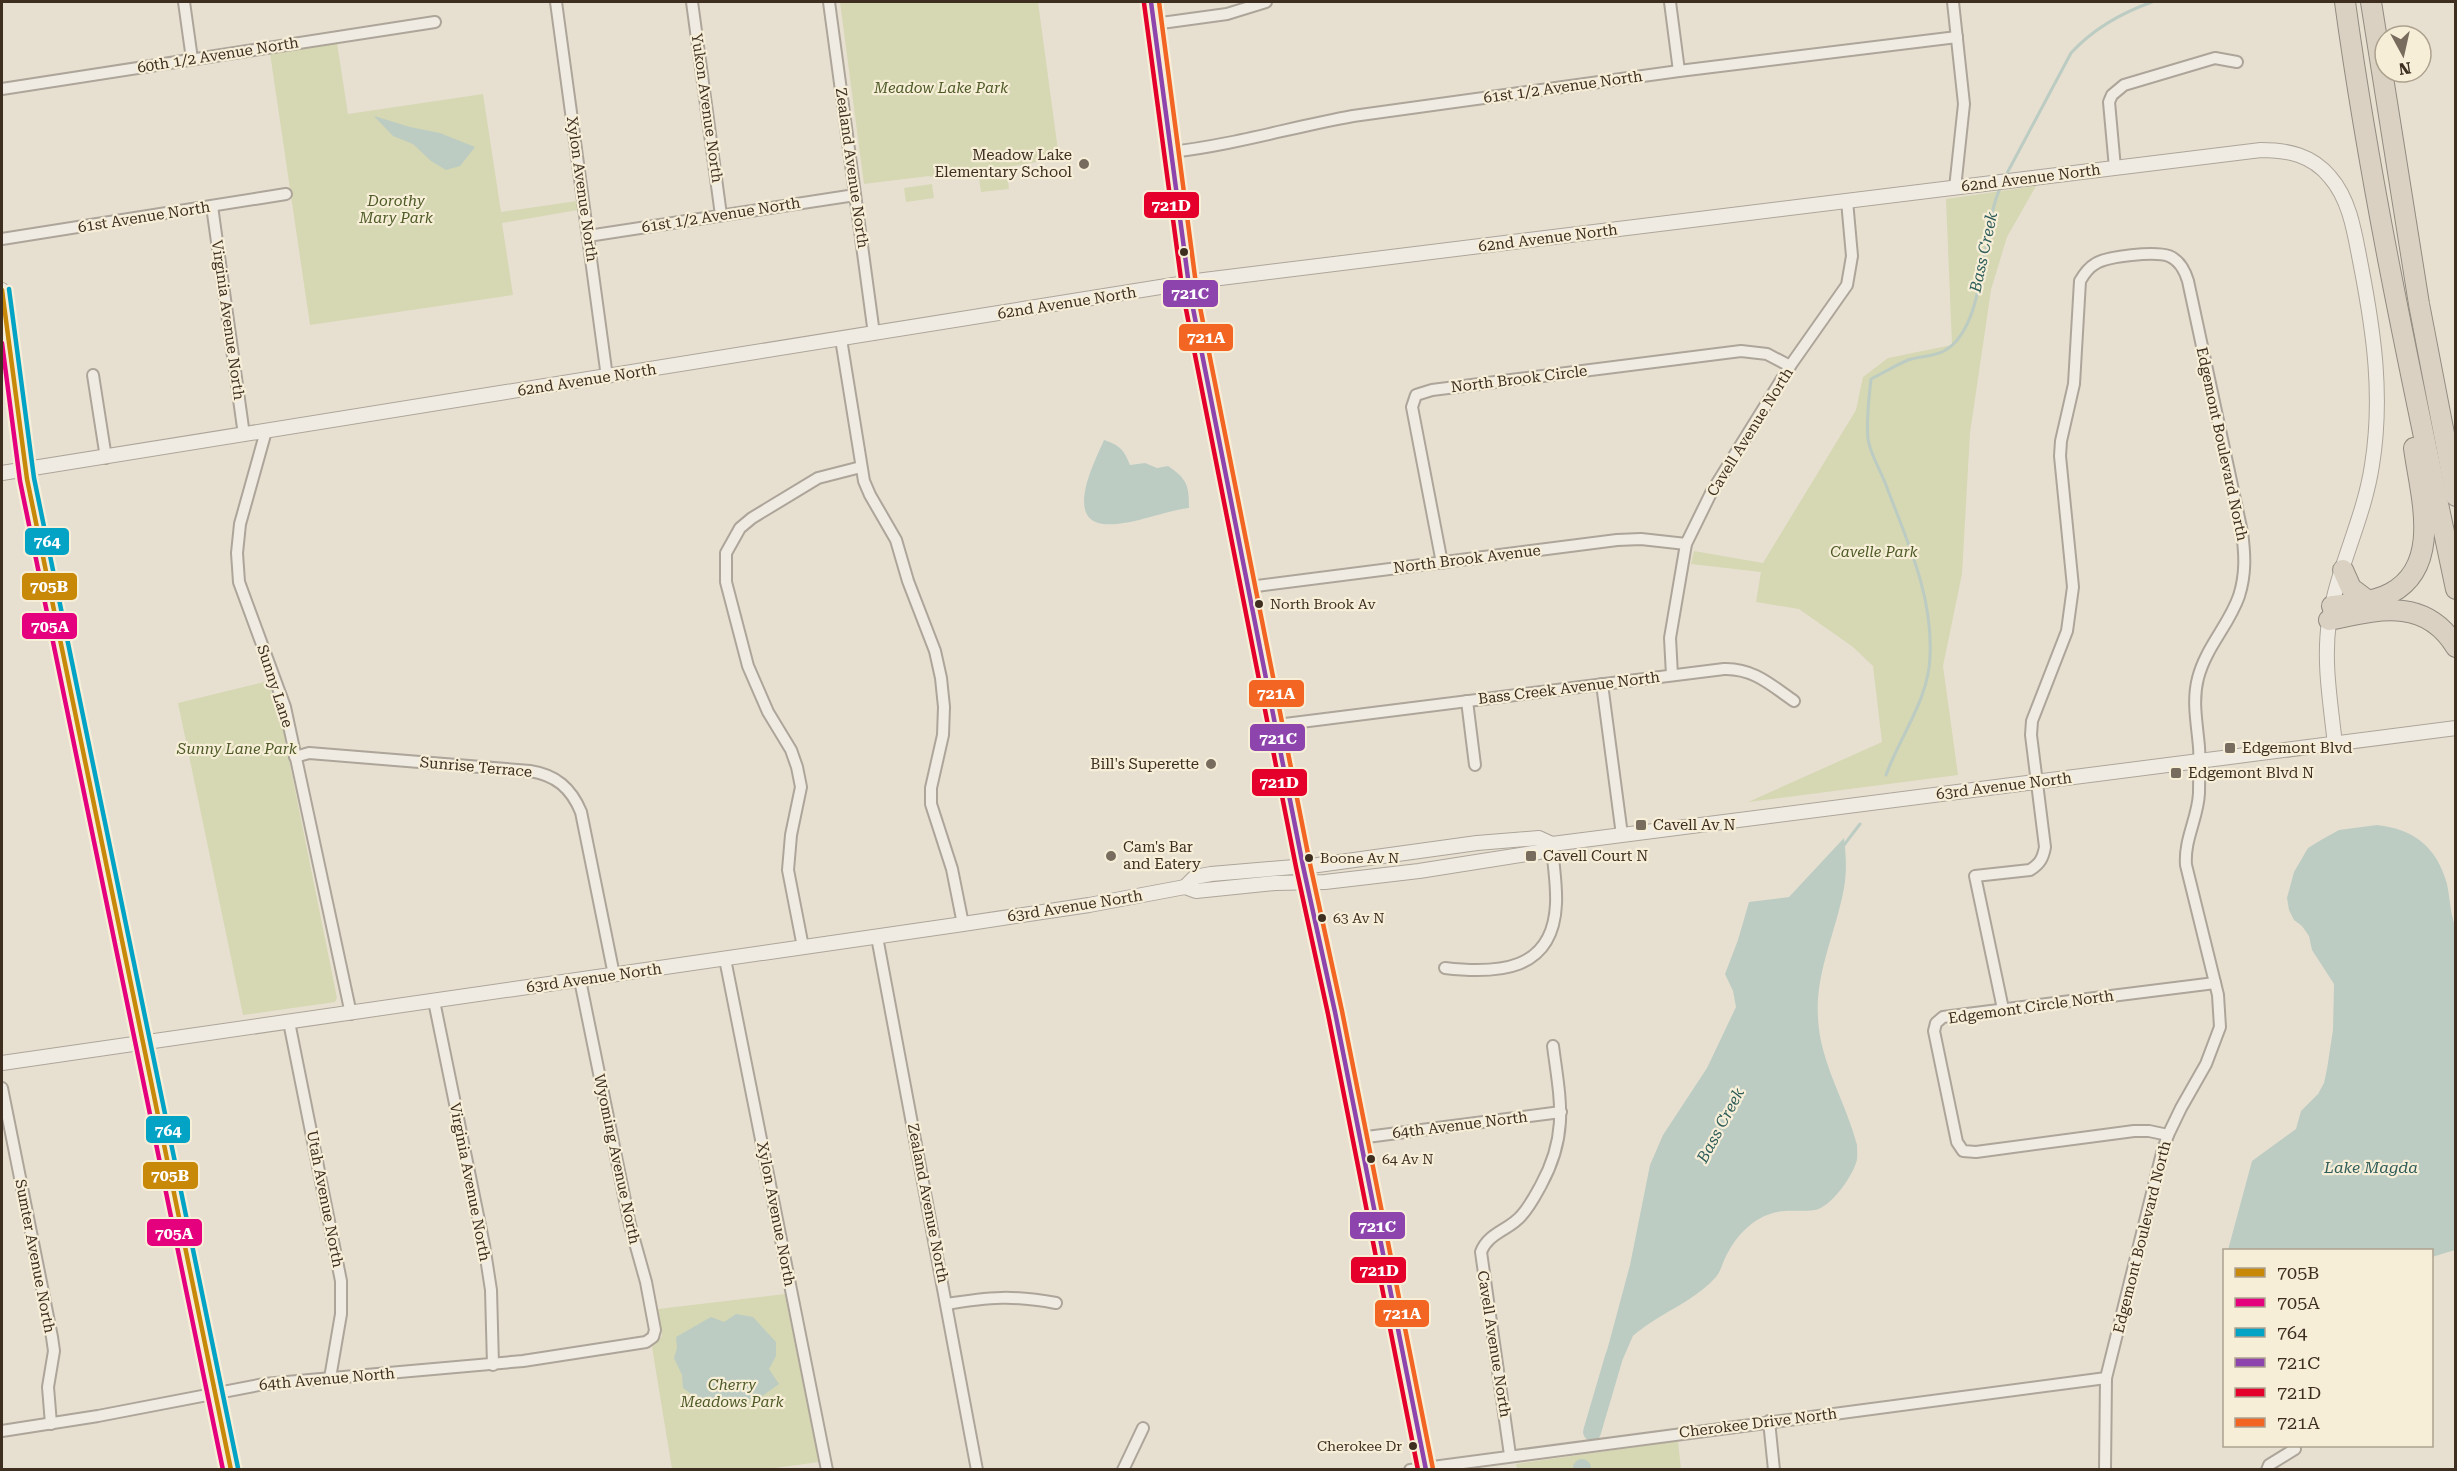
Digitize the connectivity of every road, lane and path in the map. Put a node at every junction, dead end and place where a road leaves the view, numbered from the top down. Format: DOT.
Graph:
graph roads {
  1 [pos="184,2"];
  2 [pos="556,2"];
  3 [pos="692,2"];
  4 [pos="829,2"];
  5 [pos="1151,2"];
  6 [pos="1266,2"];
  7 [pos="1670,2"];
  8 [pos="1953,2"];
  9 [pos="2345,2"];
  10 [pos="2371,2"];
  11 [pos="435,22"];
  12 [pos="1154,24"];
  13 [pos="1957,38"];
  14 [pos="192,60"];
  15 [pos="2237,62"];
  16 [pos="1679,71"];
  17 [pos="2,89"];
  18 [pos="1171,152"];
  19 [pos="2115,168"];
  20 [pos="1955,188"];
  21 [pos="286,194"];
  22 [pos="855,195"];
  23 [pos="1847,201"];
  24 [pos="212,206"];
  25 [pos="721,215"];
  26 [pos="588,236"];
  27 [pos="2,239"];
  28 [pos="1189,282"];
  29 [pos="2,290"];
  30 [pos="2397,309"];
  31 [pos="874,334"];
  32 [pos="842,339"];
  33 [pos="1790,366"];
  34 [pos="93,375"];
  35 [pos="607,377"];
  36 [pos="266,431"];
  37 [pos="244,435"];
  38 [pos="106,458"];
  39 [pos="861,466"];
  40 [pos="26,470"];
  41 [pos="2,473"];
  42 [pos="2456,496"];
  43 [pos="1686,544"];
  44 [pos="1442,563"];
  45 [pos="2343,570"];
  46 [pos="1249,587"];
  47 [pos="2456,589"];
  48 [pos="2367,600"];
  49 [pos="2331,613"];
  50 [pos="2456,647"];
  51 [pos="1672,675"];
  52 [pos="1602,684"];
  53 [pos="1467,701"];
  54 [pos="1794,701"];
  55 [pos="1277,725"];
  56 [pos="2450,729"];
  57 [pos="2335,745"];
  58 [pos="296,757"];
  59 [pos="2199,762"];
  60 [pos="1475,765"];
  61 [pos="2036,782"];
  62 [pos="1622,835"];
  63 [pos="1552,844"];
  64 [pos="1303,866"];
  65 [pos="1309,883"];
  66 [pos="1185,887"];
  67 [pos="963,924"];
  68 [pos="877,937"];
  69 [pos="803,947"];
  70 [pos="725,959"];
  71 [pos="1445,968"];
  72 [pos="614,975"];
  73 [pos="580,980"];
  74 [pos="2215,982"];
  75 [pos="434,1001"];
  76 [pos="2003,1010"];
  77 [pos="351,1014"];
  78 [pos="289,1022"];
  79 [pos="143,1044"];
  80 [pos="1553,1046"];
  81 [pos="2,1063"];
  82 [pos="2,1088"];
  83 [pos="1561,1112"];
  84 [pos="2168,1135"];
  85 [pos="1359,1138"];
  86 [pos="1056,1304"];
  87 [pos="947,1305"];
  88 [pos="653,1337"];
  89 [pos="493,1365"];
  90 [pos="330,1378"];
  91 [pos="2106,1378"];
  92 [pos="215,1393"];
  93 [pos="1769,1421"];
  94 [pos="51,1424"];
  95 [pos="1143,1428"];
  96 [pos="2,1431"];
  97 [pos="2295,1449"];
  98 [pos="1510,1455"];
  99 [pos="1426,1468"];
  100 [pos="825,1469"];
  101 [pos="231,1470"];
  102 [pos="977,1470"];
  103 [pos="1124,1470"];
  104 [pos="1410,1470"];
  105 [pos="1774,1470"];
  106 [pos="2105,1470"];
  107 [pos="2267,1470"];
  1 -- 14 [label="street"];
  2 -- 26 [label="street, Xylon Avenue North"];
  3 -- 25 [label="street, Yukon Avenue North"];
  4 -- 22 [label="street, Zealand Avenue North"];
  5 -- 12 [label="street"];
  6 -- 12 [label="street"];
  7 -- 16 [label="street"];
  8 -- 13 [label="street"];
  9 -- 30 [label="highway"];
  10 -- 42 [label="highway"];
  11 -- 14 [label="street, 60th 1/2 Avenue North"];
  12 -- 18 [label="street"];
  13 -- 16 [label="street, 61st 1/2 Avenue North"];
  13 -- 20 [label="street"];
  14 -- 17 [label="street, 60th 1/2 Avenue North"];
  15 -- 19 [label="street"];
  16 -- 18 [label="street, 61st 1/2 Avenue North"];
  18 -- 28 [label="street"];
  19 -- 20 [label="street, 62nd Avenue North"];
  19 -- 45 [label="street, 62nd Avenue North"];
  20 -- 23 [label="street, 62nd Avenue North"];
  21 -- 24 [label="street, 61st Avenue North"];
  22 -- 25 [label="street, 61st 1/2 Avenue North"];
  22 -- 31 [label="street, Zealand Avenue North"];
  23 -- 28 [label="street, 62nd Avenue North"];
  23 -- 33 [label="street, Cavell Avenue North"];
  24 -- 27 [label="street, 61st Avenue North"];
  24 -- 37 [label="street, Virginia Avenue North"];
  25 -- 26 [label="street, 61st 1/2 Avenue North"];
  26 -- 35 [label="street, Xylon Avenue North"];
  28 -- 31 [label="street, 62nd Avenue North"];
  28 -- 46 [label="street"];
  29 -- 40 [label="street"];
  30 -- 47 [label="highway"];
  30 -- 48 [label="highway"];
  31 -- 32 [label="street, 62nd Avenue North"];
  32 -- 35 [label="street, 62nd Avenue North"];
  32 -- 39 [label="street"];
  33 -- 43 [label="street, Cavell Avenue North"];
  33 -- 44 [label="street, North Brook Circle"];
  34 -- 38 [label="street"];
  35 -- 36 [label="street, 62nd Avenue North"];
  36 -- 37 [label="street, 62nd Avenue North"];
  36 -- 58 [label="street, Sunny Lane"];
  37 -- 38 [label="street, 62nd Avenue North"];
  38 -- 40 [label="street, 62nd Avenue North"];
  39 -- 67 [label="street"];
  39 -- 69 [label="street"];
  40 -- 41 [label="street, 62nd Avenue North"];
  40 -- 79 [label="street"];
  43 -- 44 [label="street, North Brook Avenue"];
  43 -- 51 [label="street, Cavell Avenue North"];
  44 -- 46 [label="street, North Brook Avenue"];
  45 -- 48 [label="highway"];
  45 -- 49 [label="street"];
  46 -- 55 [label="street"];
  48 -- 49 [label="highway"];
  49 -- 50 [label="highway"];
  49 -- 57 [label="street"];
  51 -- 52 [label="street, Bass Creek Avenue North"];
  51 -- 54 [label="street, Bass Creek Avenue North"];
  52 -- 53 [label="street, Bass Creek Avenue North"];
  52 -- 62 [label="street"];
  53 -- 55 [label="street, Bass Creek Avenue North"];
  53 -- 60 [label="street, Bass Creek Avenue North"];
  55 -- 64 [label="street"];
  56 -- 57 [label="street, 63rd Avenue North"];
  57 -- 59 [label="street, 63rd Avenue North"];
  58 -- 72 [label="street, Sunrise Terrace"];
  58 -- 77 [label="street, Sunny Lane"];
  59 -- 61 [label="street, 63rd Avenue North"];
  59 -- 61 [label="street, Edgemont Boulevard North"];
  59 -- 74 [label="street, Edgemont Boulevard North"];
  61 -- 62 [label="street, 63rd Avenue North"];
  61 -- 76 [label="street, Edgemont Boulevard North"];
  62 -- 63 [label="street, 63rd Avenue North"];
  63 -- 64 [label="street, 63rd Avenue North"];
  63 -- 65 [label="street, 63rd Avenue North"];
  63 -- 71 [label="street"];
  64 -- 65 [label="street"];
  64 -- 66 [label="street, 63rd Avenue North"];
  65 -- 66 [label="street, 63rd Avenue North"];
  65 -- 85 [label="street"];
  66 -- 67 [label="street, 63rd Avenue North"];
  67 -- 68 [label="street, 63rd Avenue North"];
  68 -- 69 [label="street, 63rd Avenue North"];
  68 -- 87 [label="street, Zealand Avenue North"];
  69 -- 70 [label="street, 63rd Avenue North"];
  70 -- 72 [label="street, 63rd Avenue North"];
  70 -- 100 [label="street, Xylon Avenue North"];
  72 -- 73 [label="street, 63rd Avenue North"];
  73 -- 75 [label="street, 63rd Avenue North"];
  73 -- 88 [label="street, Wyoming Avenue North"];
  74 -- 76 [label="street, Edgemont Circle North"];
  74 -- 84 [label="street, Edgemont Boulevard North"];
  75 -- 77 [label="street, 63rd Avenue North"];
  75 -- 89 [label="street, Virginia Avenue North"];
  76 -- 84 [label="street, Edgemont Circle North"];
  77 -- 78 [label="street, 63rd Avenue North"];
  78 -- 79 [label="street, 63rd Avenue North"];
  78 -- 90 [label="street, Utah Avenue North"];
  79 -- 81 [label="street, 63rd Avenue North"];
  79 -- 92 [label="street"];
  80 -- 83 [label="street, Cavell Avenue North"];
  82 -- 94 [label="street, Sumter Avenue North"];
  83 -- 85 [label="street, 64th Avenue North"];
  83 -- 98 [label="street, Cavell Avenue North"];
  84 -- 91 [label="street, Edgemont Boulevard North"];
  85 -- 99 [label="street"];
  86 -- 87 [label="street"];
  87 -- 102 [label="street, Zealand Avenue North"];
  88 -- 89 [label="street, 64th Avenue North"];
  89 -- 90 [label="street, 64th Avenue North"];
  90 -- 92 [label="street, 64th Avenue North"];
  91 -- 93 [label="street, Cherokee Drive North"];
  91 -- 106 [label="street, Edgemont Boulevard North"];
  92 -- 94 [label="street, 64th Avenue North"];
  92 -- 101 [label="street"];
  93 -- 98 [label="street, Cherokee Drive North"];
  93 -- 105 [label="street"];
  94 -- 96 [label="street, 64th Avenue North"];
  95 -- 103 [label="street"];
  97 -- 107 [label="street"];
  98 -- 99 [label="street, Cherokee Drive North"];
  99 -- 104 [label="street, Cherokee Drive North"];
}
